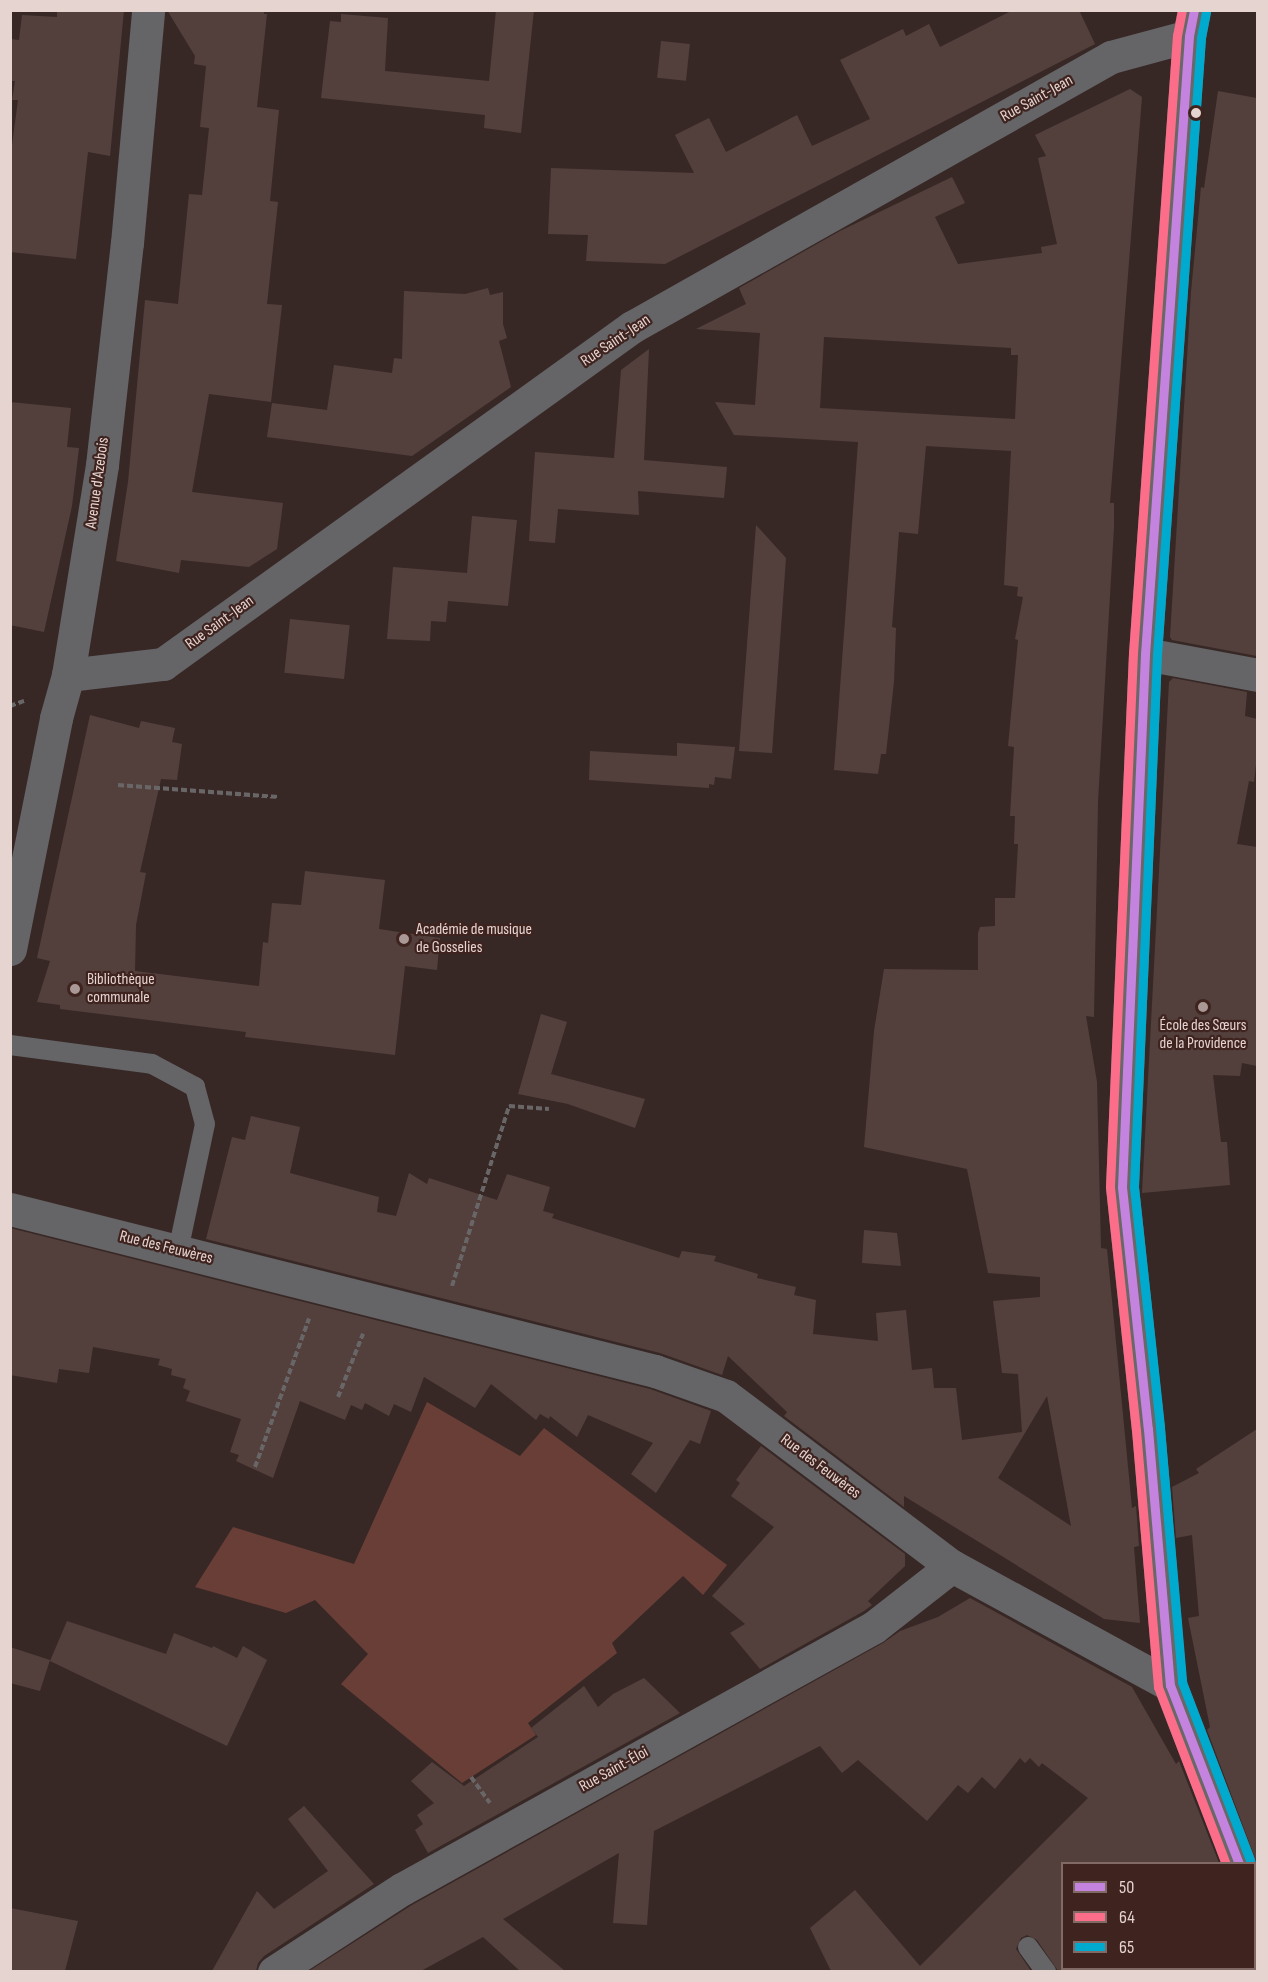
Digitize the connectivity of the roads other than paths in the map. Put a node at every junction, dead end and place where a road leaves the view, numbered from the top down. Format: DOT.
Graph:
graph roads {
  1 [pos="148,10"];
  2 [pos="1191,23"];
  3 [pos="1145,654"];
  4 [pos="68,675"];
  5 [pos="1257,675"];
  6 [pos="10,949"];
  7 [pos="10,1045"];
  8 [pos="10,1209"];
  9 [pos="178,1251"];
  10 [pos="952,1566"];
  11 [pos="1170,1685"];
  12 [pos="1239,1862"];
  13 [pos="1028,1947"];
  14 [pos="274,1971"];
  15 [pos="1046,1971"];
  1 -- 4 [label="street, Avenue d'Azebois"];
  2 -- 3 [label="main road"];
  2 -- 4 [label="street, Rue Saint-Jean"];
  3 -- 5 [label="street"];
  3 -- 11 [label="main road"];
  4 -- 6 [label="street, Avenue d'Azebois"];
  7 -- 9 [label="lane"];
  8 -- 9 [label="street, Rue des Feuwères"];
  9 -- 10 [label="street, Rue des Feuwères"];
  10 -- 11 [label="street, Rue des Feuwères"];
  10 -- 14 [label="street, Rue Saint-Éloi"];
  11 -- 12 [label="main road"];
  13 -- 15 [label="lane"];
}
